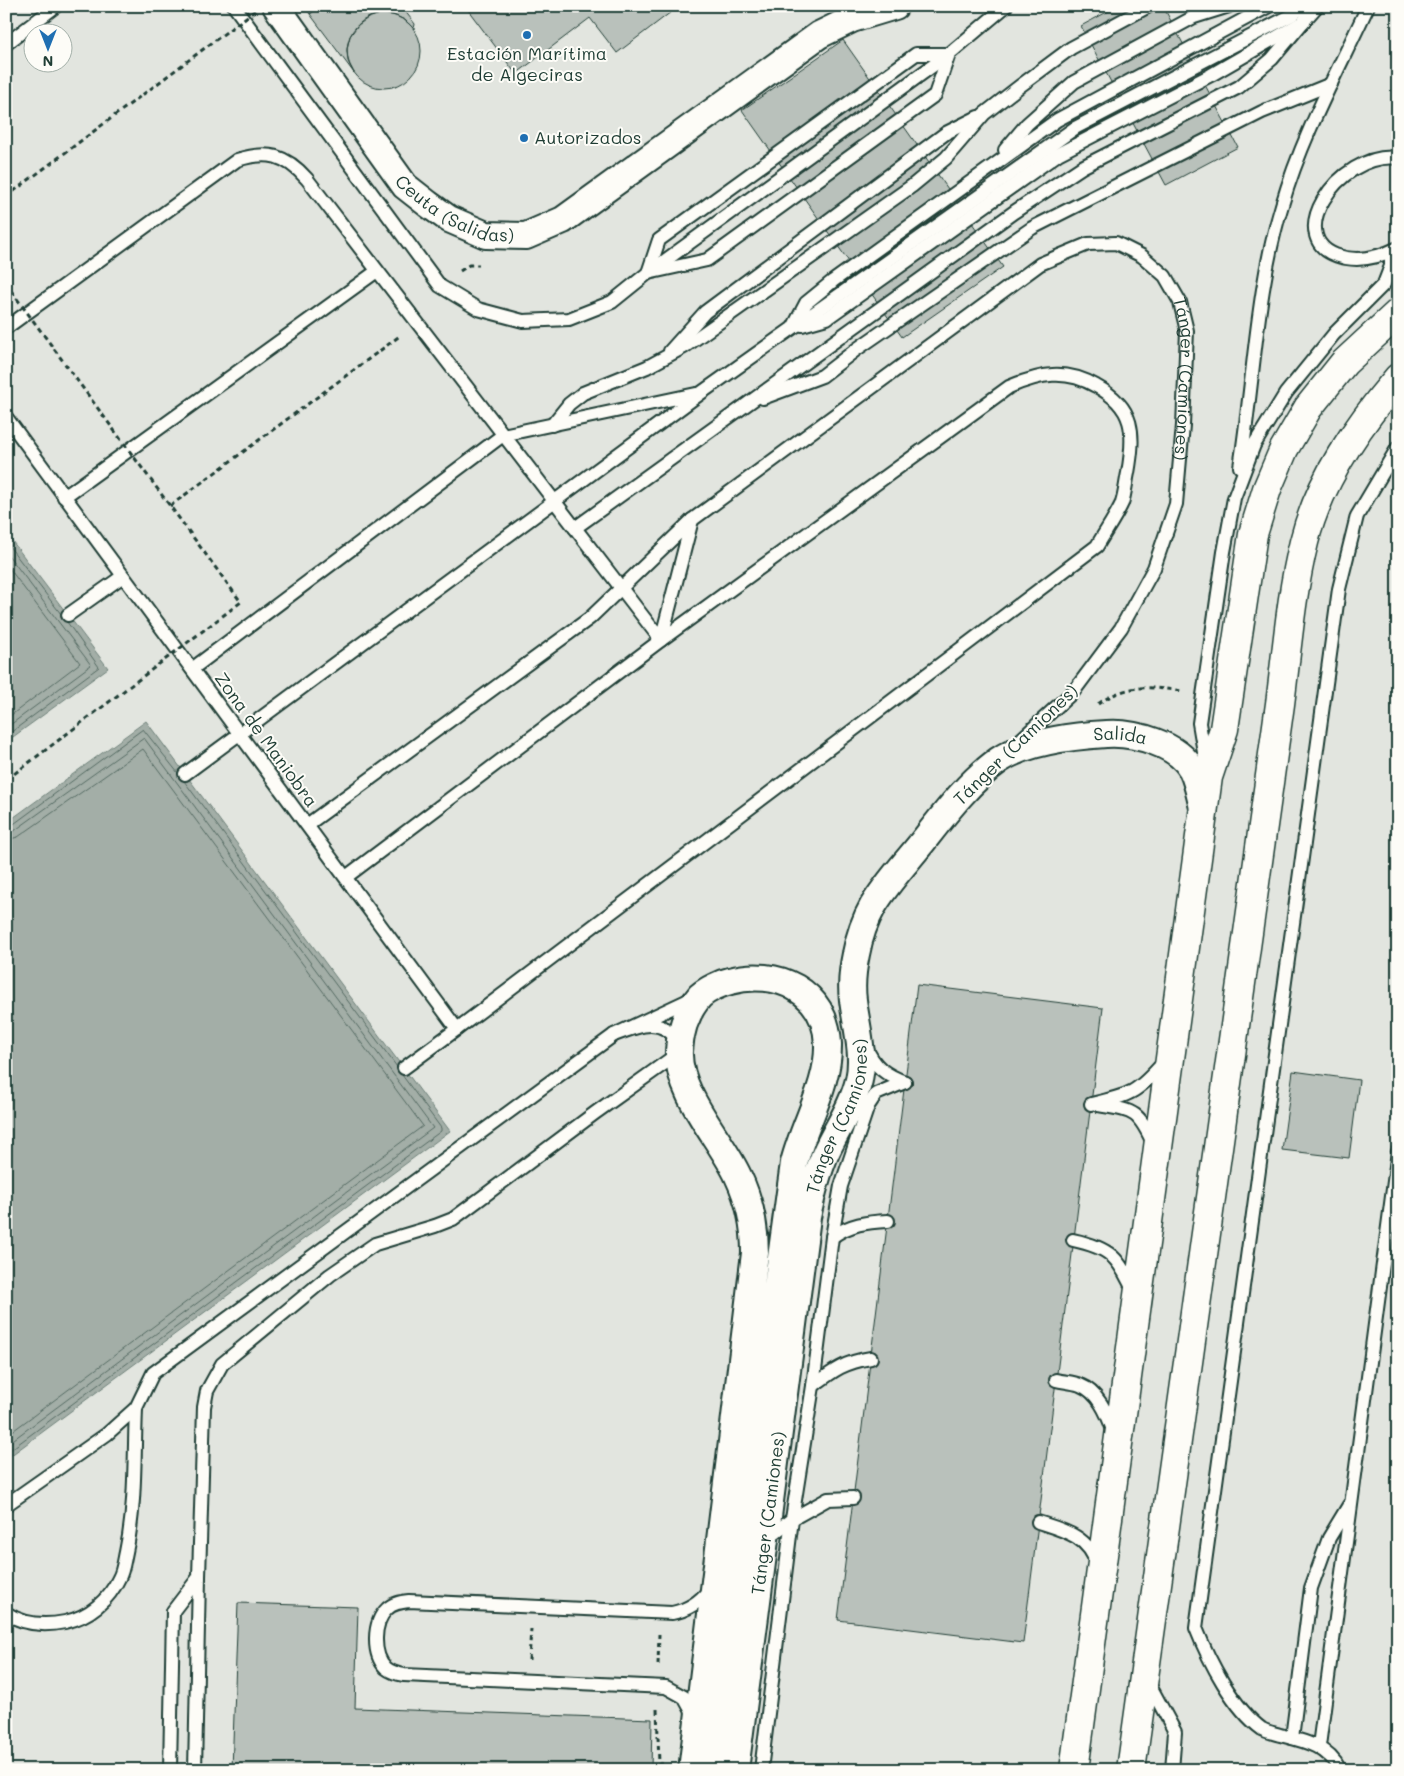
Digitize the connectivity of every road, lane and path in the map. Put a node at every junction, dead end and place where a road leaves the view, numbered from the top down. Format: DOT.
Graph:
graph roads {
  1 [pos="56,6"];
  2 [pos="234,6"];
  3 [pos="261,6"];
  4 [pos="276,6"];
  5 [pos="895,6"];
  6 [pos="1149,6"];
  7 [pos="1229,6"];
  8 [pos="1269,6"];
  9 [pos="1304,6"];
  10 [pos="1317,6"];
  11 [pos="1368,6"];
  12 [pos="1007,7"];
  13 [pos="1303,22"];
  14 [pos="6,44"];
  15 [pos="949,54"];
  16 [pos="1332,84"];
  17 [pos="984,114"];
  18 [pos="1398,158"];
  19 [pos="992,164"];
  20 [pos="6,197"];
  21 [pos="1394,250"];
  22 [pos="377,271"];
  23 [pos="648,273"];
  24 [pos="6,284"];
  25 [pos="1398,313"];
  26 [pos="6,328"];
  27 [pos="792,328"];
  28 [pos="663,358"];
  29 [pos="1398,378"];
  30 [pos="701,393"];
  31 [pos="752,401"];
  32 [pos="6,417"];
  33 [pos="552,425"];
  34 [pos="504,435"];
  35 [pos="1398,446"];
  36 [pos="64,496"];
  37 [pos="1234,498"];
  38 [pos="554,501"];
  39 [pos="692,520"];
  40 [pos="575,528"];
  41 [pos="123,576"];
  42 [pos="621,588"];
  43 [pos="68,614"];
  44 [pos="661,640"];
  45 [pos="192,669"];
  46 [pos="240,734"];
  47 [pos="1000,760"];
  48 [pos="185,774"];
  49 [pos="1208,777"];
  50 [pos="6,780"];
  51 [pos="1204,812"];
  52 [pos="307,825"];
  53 [pos="346,877"];
  54 [pos="702,994"];
  55 [pos="858,1026"];
  56 [pos="458,1029"];
  57 [pos="614,1035"];
  58 [pos="679,1048"];
  59 [pos="1171,1055"];
  60 [pos="404,1068"];
  61 [pos="859,1079"];
  62 [pos="856,1138"];
  63 [pos="1398,1151"];
  64 [pos="1158,1152"];
  65 [pos="888,1221"];
  66 [pos="832,1237"];
  67 [pos="1074,1240"];
  68 [pos="1138,1301"];
  69 [pos="871,1358"];
  70 [pos="1056,1380"];
  71 [pos="813,1386"];
  72 [pos="136,1408"];
  73 [pos="1120,1447"];
  74 [pos="853,1498"];
  75 [pos="1352,1501"];
  76 [pos="6,1505"];
  77 [pos="792,1519"];
  78 [pos="1038,1522"];
  79 [pos="766,1540"];
  80 [pos="200,1577"];
  81 [pos="716,1577"];
  82 [pos="1101,1579"];
  83 [pos="532,1607"];
  84 [pos="6,1613"];
  85 [pos="1144,1676"];
  86 [pos="528,1681"];
  87 [pos="697,1731"];
  88 [pos="1292,1738"];
  89 [pos="1319,1746"];
  90 [pos="170,1770"];
  91 [pos="194,1770"];
  92 [pos="692,1770"];
  93 [pos="711,1770"];
  94 [pos="735,1770"];
  95 [pos="761,1770"];
  96 [pos="1074,1770"];
  97 [pos="1132,1770"];
  98 [pos="1172,1770"];
  99 [pos="1340,1770"];
  1 -- 14 [label="lane"];
  2 -- 23 [label="lane"];
  3 -- 20 [label="path, bridge"];
  4 -- 5 [label="street, Ceuta (Salidas)"];
  6 -- 17 [label="lane"];
  7 -- 19 [label="lane"];
  8 -- 19 [label="lane"];
  9 -- 27 [label="lane"];
  10 -- 13 [label="lane"];
  11 -- 16 [label="lane"];
  12 -- 15 [label="lane"];
  13 -- 27 [label="lane"];
  13 -- 31 [label="lane"];
  15 -- 23 [label="lane"];
  15 -- 23 [label="lane"];
  15 -- 23 [label="lane"];
  16 -- 31 [label="lane"];
  16 -- 37 [label="lane"];
  17 -- 28 [label="lane"];
  17 -- 28 [label="lane"];
  18 -- 21 [label="lane"];
  19 -- 27 [label="lane"];
  21 -- 37 [label="lane"];
  22 -- 26 [label="lane"];
  22 -- 34 [label="lane"];
  22 -- 36 [label="lane"];
  24 -- 50 [label="path, bridge"];
  25 -- 49 [label="main road"];
  27 -- 30 [label="lane"];
  28 -- 33 [label="lane"];
  29 -- 85 [label="main road"];
  30 -- 33 [label="lane"];
  30 -- 38 [label="lane"];
  31 -- 40 [label="lane"];
  32 -- 36 [label="lane, Zona de Maniobra"];
  33 -- 34 [label="lane"];
  34 -- 38 [label="lane"];
  34 -- 45 [label="lane"];
  35 -- 88 [label="lane"];
  36 -- 41 [label="lane, Zona de Maniobra"];
  37 -- 49 [label="lane"];
  38 -- 40 [label="lane"];
  38 -- 46 [label="lane"];
  39 -- 42 [label="lane, Tánger (Camiones)"];
  39 -- 44 [label="lane"];
  39 -- 47 [label="lane, Tánger (Camiones)"];
  40 -- 42 [label="lane"];
  41 -- 43 [label="lane"];
  41 -- 45 [label="lane, Zona de Maniobra"];
  42 -- 44 [label="lane"];
  42 -- 52 [label="lane, Tánger (Camiones)"];
  44 -- 53 [label="lane"];
  44 -- 56 [label="lane"];
  45 -- 46 [label="lane, Zona de Maniobra"];
  46 -- 48 [label="lane"];
  46 -- 52 [label="lane, Zona de Maniobra"];
  47 -- 51 [label="street, Salida"];
  47 -- 55 [label="street, Tánger (Camiones)"];
  49 -- 51 [label="main road"];
  51 -- 59 [label="main road"];
  52 -- 53 [label="lane, Zona de Maniobra"];
  53 -- 56 [label="lane, Zona de Maniobra"];
  54 -- 57 [label="lane"];
  54 -- 58 [label="street"];
  54 -- 93 [label="street"];
  55 -- 61 [label="street, Tánger (Camiones)"];
  55 -- 62 [label="lane"];
  56 -- 60 [label="lane"];
  57 -- 58 [label="lane"];
  57 -- 72 [label="lane"];
  58 -- 80 [label="lane"];
  58 -- 81 [label="street"];
  59 -- 64 [label="main road"];
  59 -- 64 [label="lane"];
  61 -- 62 [label="lane"];
  61 -- 79 [label="street, Tánger (Camiones)"];
  62 -- 66 [label="lane"];
  63 -- 75 [label="lane"];
  64 -- 68 [label="main road"];
  65 -- 66 [label="lane"];
  66 -- 71 [label="lane"];
  67 -- 68 [label="lane"];
  68 -- 73 [label="main road"];
  69 -- 71 [label="lane"];
  70 -- 73 [label="lane"];
  71 -- 77 [label="lane"];
  72 -- 76 [label="lane"];
  72 -- 84 [label="lane"];
  73 -- 82 [label="main road"];
  74 -- 77 [label="lane"];
  75 -- 88 [label="lane"];
  75 -- 89 [label="lane"];
  77 -- 79 [label="lane"];
  77 -- 95 [label="lane"];
  78 -- 82 [label="lane"];
  79 -- 94 [label="street, Tánger (Camiones)"];
  80 -- 90 [label="lane"];
  80 -- 91 [label="lane"];
  81 -- 83 [label="lane"];
  81 -- 87 [label="street"];
  82 -- 96 [label="main road"];
  83 -- 86 [label="path"];
  83 -- 86 [label="lane"];
  85 -- 97 [label="main road"];
  85 -- 98 [label="lane"];
  86 -- 87 [label="lane"];
  87 -- 92 [label="street"];
  88 -- 89 [label="lane"];
  89 -- 99 [label="lane"];
}
